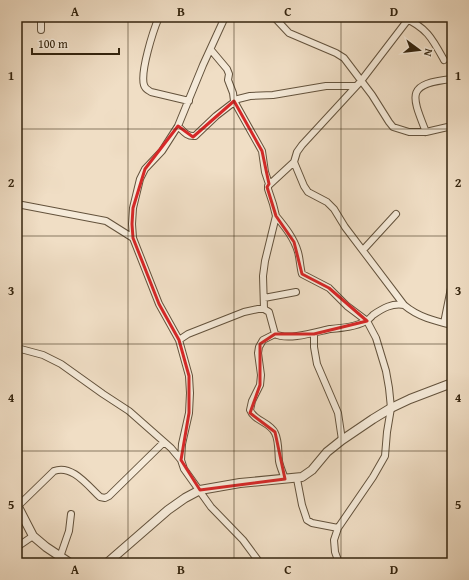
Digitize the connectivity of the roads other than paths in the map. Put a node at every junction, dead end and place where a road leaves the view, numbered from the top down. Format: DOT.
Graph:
graph roads {
  1 [pos="41,17"];
  2 [pos="159,17"];
  3 [pos="274,17"];
  4 [pos="224,18"];
  5 [pos="407,18"];
  6 [pos="41,30"];
  7 [pos="211,50"];
  8 [pos="444,60"];
  9 [pos="452,79"];
  10 [pos="358,83"];
  11 [pos="236,100"];
  12 [pos="189,101"];
  13 [pos="178,126"];
  14 [pos="452,126"];
  15 [pos="426,132"];
  16 [pos="294,162"];
  17 [pos="269,184"];
  18 [pos="17,204"];
  19 [pos="396,214"];
  20 [pos="276,216"];
  21 [pos="133,238"];
  22 [pos="363,250"];
  23 [pos="452,282"];
  24 [pos="296,292"];
  25 [pos="264,298"];
  26 [pos="404,305"];
  27 [pos="264,309"];
  28 [pos="367,321"];
  29 [pos="444,323"];
  30 [pos="452,325"];
  31 [pos="275,334"];
  32 [pos="314,334"];
  33 [pos="179,340"];
  34 [pos="17,348"];
  35 [pos="452,383"];
  36 [pos="391,408"];
  37 [pos="342,440"];
  38 [pos="164,442"];
  39 [pos="181,460"];
  40 [pos="285,478"];
  41 [pos="297,478"];
  42 [pos="200,490"];
  43 [pos="17,506"];
  44 [pos="71,514"];
  45 [pos="338,528"];
  46 [pos="33,536"];
  47 [pos="17,547"];
  48 [pos="60,557"];
  49 [pos="70,563"];
  50 [pos="106,563"];
  51 [pos="260,563"];
  52 [pos="339,563"];
  1 -- 6 [label="street"];
  2 -- 12 [label="street"];
  3 -- 10 [label="street"];
  4 -- 7 [label="street"];
  5 -- 8 [label="street"];
  5 -- 10 [label="street"];
  7 -- 11 [label="street"];
  7 -- 12 [label="street"];
  9 -- 15 [label="street"];
  10 -- 11 [label="street"];
  10 -- 15 [label="street"];
  10 -- 16 [label="street"];
  11 -- 13 [label="street"];
  11 -- 17 [label="street"];
  12 -- 13 [label="street"];
  13 -- 21 [label="street"];
  14 -- 15 [label="street"];
  16 -- 17 [label="street"];
  16 -- 22 [label="street"];
  17 -- 20 [label="street"];
  18 -- 21 [label="street"];
  19 -- 22 [label="street"];
  20 -- 25 [label="street"];
  20 -- 28 [label="street"];
  21 -- 33 [label="street"];
  22 -- 26 [label="street"];
  23 -- 29 [label="street"];
  24 -- 25 [label="street"];
  25 -- 27 [label="street"];
  26 -- 28 [label="street"];
  26 -- 29 [label="street"];
  27 -- 31 [label="street"];
  27 -- 33 [label="street"];
  28 -- 32 [label="street"];
  28 -- 36 [label="street"];
  29 -- 30 [label="street"];
  31 -- 32 [label="street"];
  31 -- 40 [label="street"];
  32 -- 37 [label="street"];
  33 -- 39 [label="street"];
  34 -- 38 [label="street"];
  35 -- 36 [label="street"];
  36 -- 37 [label="street"];
  36 -- 45 [label="street"];
  37 -- 41 [label="street"];
  38 -- 39 [label="street"];
  38 -- 43 [label="street"];
  39 -- 42 [label="street"];
  40 -- 41 [label="street"];
  40 -- 42 [label="street"];
  41 -- 45 [label="street"];
  42 -- 50 [label="street"];
  42 -- 51 [label="street"];
  43 -- 46 [label="street"];
  44 -- 48 [label="street"];
  45 -- 52 [label="street"];
  46 -- 47 [label="street"];
  46 -- 48 [label="street"];
  48 -- 49 [label="street"];
}
